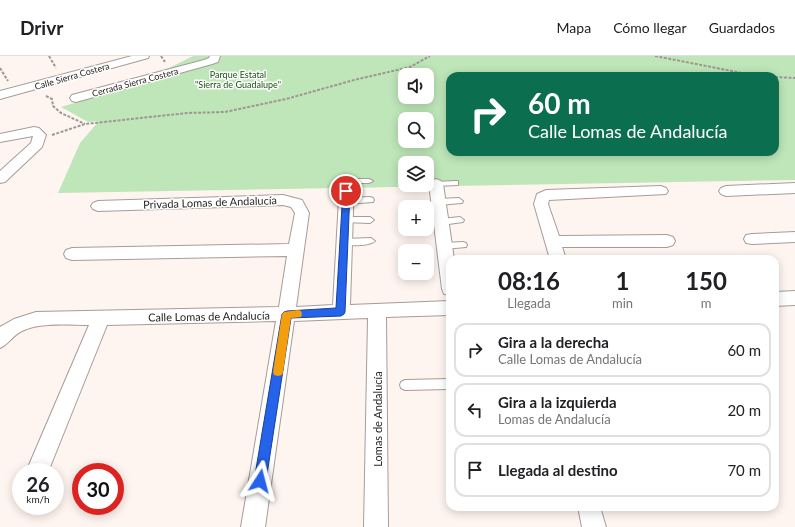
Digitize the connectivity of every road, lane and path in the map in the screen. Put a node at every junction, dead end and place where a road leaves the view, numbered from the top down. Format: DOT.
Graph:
graph roads {
  1 [pos="144,56"];
  2 [pos="214,56"];
  3 [pos="430,56"];
  4 [pos="655,56"];
  5 [pos="737,72"];
  6 [pos="779,77"];
  7 [pos="795,78"];
  8 [pos="18,91"];
  9 [pos="0,95"];
  10 [pos="76,98"];
  11 [pos="85,124"];
  12 [pos="0,138"];
  13 [pos="39,138"];
  14 [pos="0,179"];
  15 [pos="347,181"];
  16 [pos="369,181"];
  17 [pos="455,183"];
  18 [pos="436,184"];
  19 [pos="795,188"];
  20 [pos="661,191"];
  21 [pos="726,191"];
  22 [pos="370,200"];
  23 [pos="346,201"];
  24 [pos="459,201"];
  25 [pos="438,202"];
  26 [pos="98,206"];
  27 [pos="345,220"];
  28 [pos="370,220"];
  29 [pos="460,220"];
  30 [pos="441,222"];
  31 [pos="795,237"];
  32 [pos="752,239"];
  33 [pos="667,240"];
  34 [pos="371,241"];
  35 [pos="344,242"];
  36 [pos="552,242"];
  37 [pos="463,245"];
  38 [pos="444,246"];
  39 [pos="297,250"];
  40 [pos="72,254"];
  41 [pos="557,255"];
  42 [pos="446,260"];
  43 [pos="446,308"];
  44 [pos="377,311"];
  45 [pos="341,312"];
  46 [pos="287,314"];
  47 [pos="100,319"];
  48 [pos="0,340"];
  49 [pos="446,384"];
  50 [pos="405,385"];
  51 [pos="41,463"];
  52 [pos="590,511"];
  53 [pos="253,527"];
  54 [pos="376,527"];
  55 [pos="594,527"];
  1 -- 8 [label="street, Calle Sierra Costera"];
  2 -- 10 [label="street, Cerrada Sierra Costera"];
  3 -- 11 [label="path"];
  4 -- 5 [label="path"];
  6 -- 7 [label="path"];
  8 -- 9 [label="street, Calle Sierra Costera"];
  8 -- 11 [label="path"];
  11 -- 13 [label="path"];
  12 -- 13 [label="street"];
  13 -- 14 [label="street"];
  15 -- 16 [label="lane"];
  15 -- 23 [label="street"];
  17 -- 18 [label="lane"];
  18 -- 25 [label="street"];
  19 -- 21 [label="street"];
  20 -- 36 [label="street"];
  22 -- 23 [label="lane"];
  23 -- 27 [label="street"];
  24 -- 25 [label="lane"];
  25 -- 30 [label="street"];
  26 -- 39 [label="street, Privada Lomas de Andalucía"];
  27 -- 28 [label="lane"];
  27 -- 35 [label="street"];
  29 -- 30 [label="lane"];
  30 -- 38 [label="street"];
  31 -- 32 [label="street"];
  33 -- 36 [label="street"];
  34 -- 35 [label="lane"];
  35 -- 45 [label="street"];
  36 -- 41 [label="street"];
  37 -- 38 [label="lane"];
  38 -- 42 [label="street"];
  39 -- 40 [label="street"];
  39 -- 46 [label="street, Privada Lomas de Andalucía"];
  43 -- 44 [label="street, Calle Lomas de Andalucía"];
  44 -- 45 [label="street, Calle Lomas de Andalucía"];
  44 -- 54 [label="street, Lomas de Andalucía"];
  45 -- 46 [label="street, Calle Lomas de Andalucía"];
  46 -- 47 [label="street, Calle Lomas de Andalucía"];
  46 -- 53 [label="street"];
  47 -- 48 [label="street, Calle Lomas de Andalucía"];
  47 -- 51 [label="street"];
  49 -- 50 [label="lane"];
  52 -- 55 [label="street"];
}
